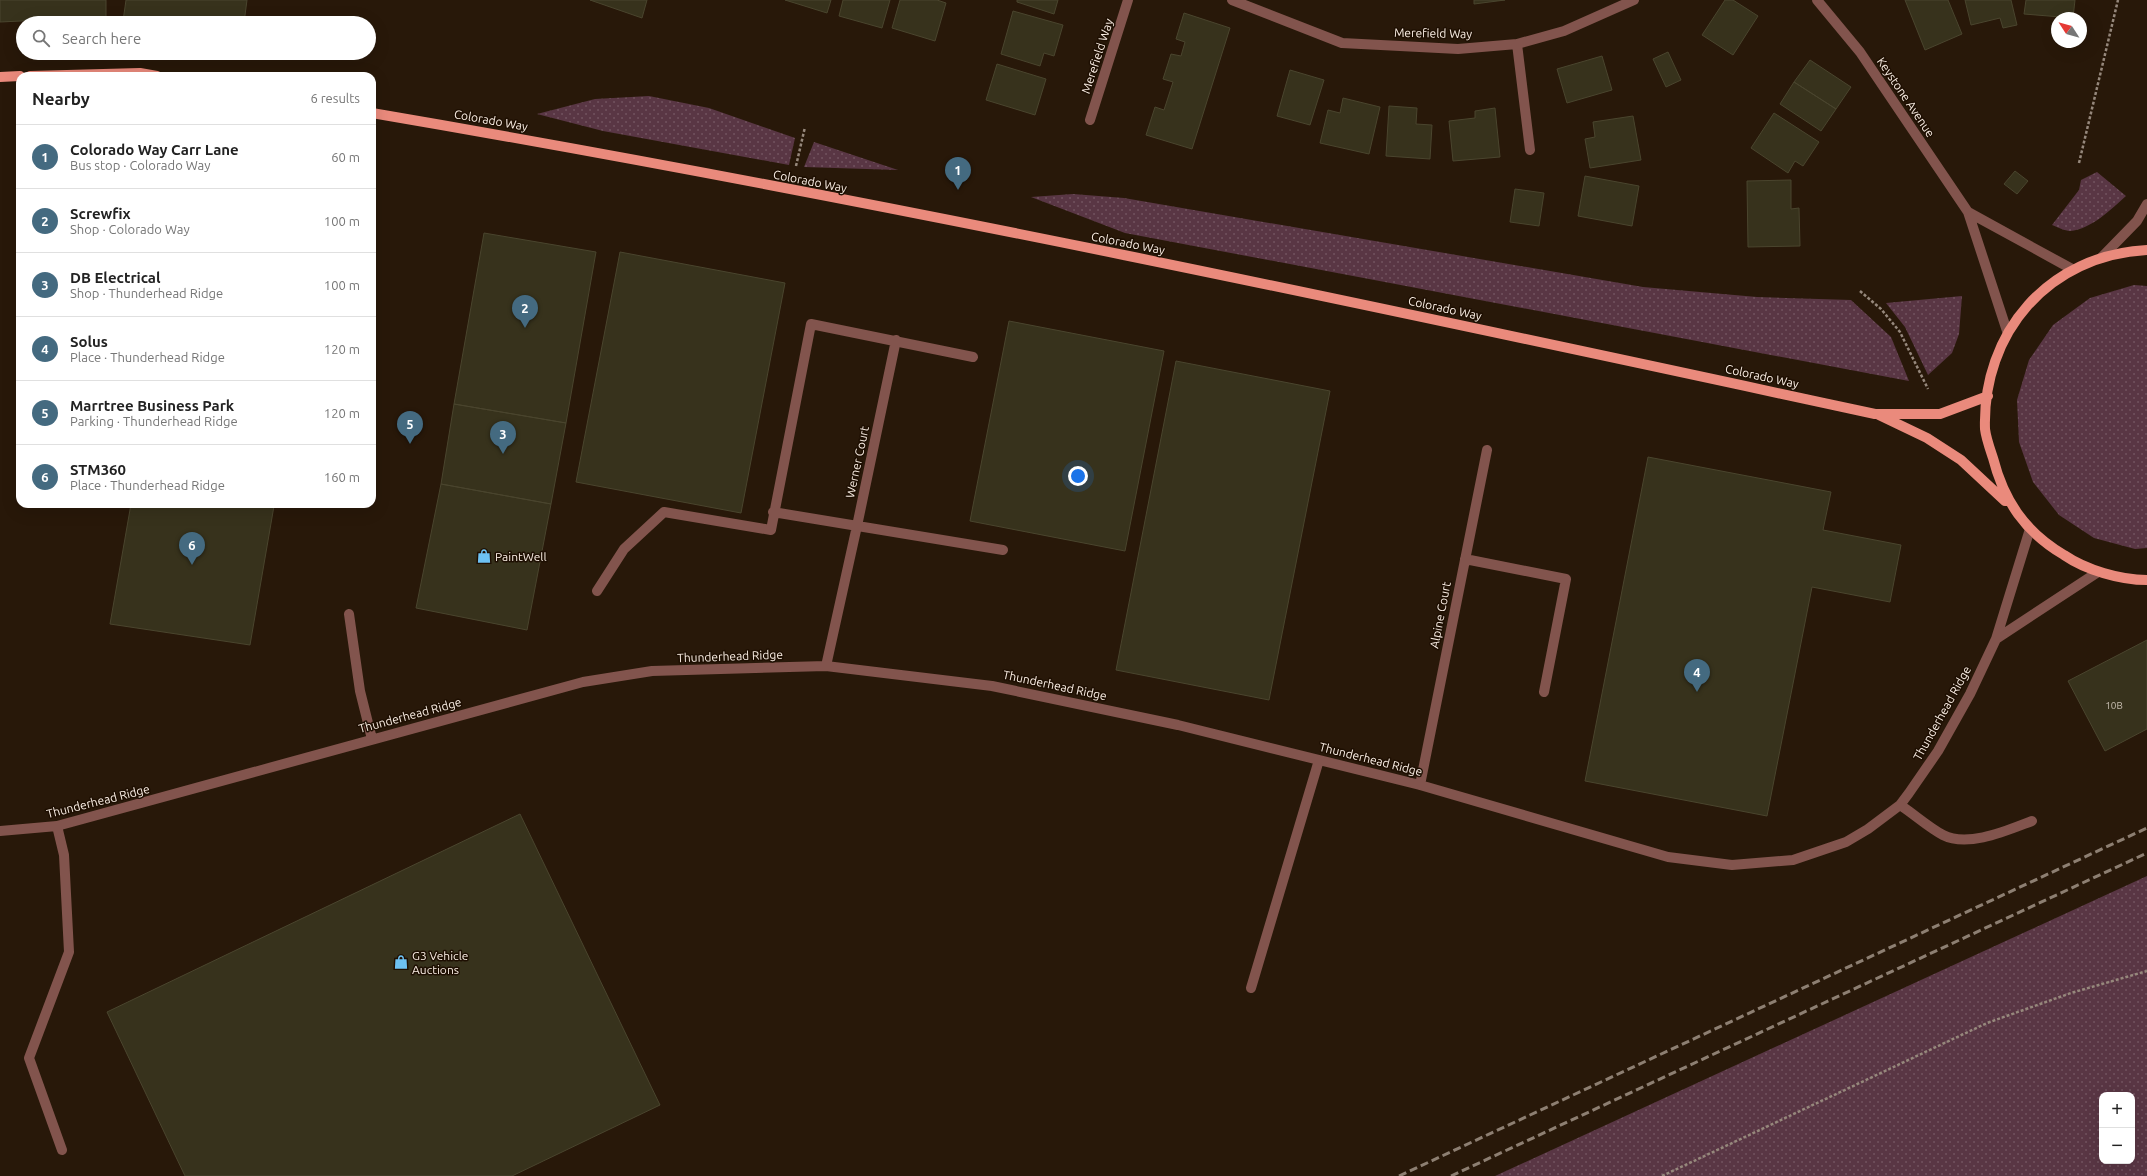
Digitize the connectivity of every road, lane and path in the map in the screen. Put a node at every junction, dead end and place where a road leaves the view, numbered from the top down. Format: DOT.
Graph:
graph roads {
  1 [pos="1128,0"];
  2 [pos="1232,0"];
  3 [pos="1634,0"];
  4 [pos="1817,0"];
  5 [pos="2118,0"];
  6 [pos="1517,44"];
  7 [pos="16,76"];
  8 [pos="0,77"];
  9 [pos="376,114"];
  10 [pos="1090,120"];
  11 [pos="805,127"];
  12 [pos="1530,150"];
  13 [pos="2079,163"];
  14 [pos="791,190"];
  15 [pos="2147,204"];
  16 [pos="1968,212"];
  17 [pos="2147,250"];
  18 [pos="2101,258"];
  19 [pos="2072,269"];
  20 [pos="1860,291"];
  21 [pos="2008,331"];
  22 [pos="896,340"];
  23 [pos="973,357"];
  24 [pos="1988,396"];
  25 [pos="1875,414"];
  26 [pos="1940,414"];
  27 [pos="1487,450"];
  28 [pos="2012,507"];
  29 [pos="773,512"];
  30 [pos="857,526"];
  31 [pos="2030,529"];
  32 [pos="1003,550"];
  33 [pos="1464,559"];
  34 [pos="2098,572"];
  35 [pos="2147,580"];
  36 [pos="597,592"];
  37 [pos="348,614"];
  38 [pos="1996,639"];
  39 [pos="826,666"];
  40 [pos="1544,692"];
  41 [pos="372,739"];
  42 [pos="1319,760"];
  43 [pos="1420,785"];
  44 [pos="1900,805"];
  45 [pos="2032,821"];
  46 [pos="57,826"];
  47 [pos="0,831"];
  48 [pos="2147,971"];
  49 [pos="1251,988"];
  50 [pos="62,1150"];
  51 [pos="1662,1176"];
  1 -- 10 [label="street, Merefield Way"];
  2 -- 6 [label="street, Merefield Way"];
  3 -- 6 [label="street, Merefield Way"];
  4 -- 16 [label="street, Keystone Avenue"];
  5 -- 13 [label="path"];
  6 -- 12 [label="street"];
  7 -- 8 [label="main road"];
  9 -- 14 [label="main road, Colorado Way"];
  11 -- 14 [label="path"];
  14 -- 25 [label="main road, Colorado Way"];
  15 -- 18 [label="street"];
  16 -- 19 [label="street, Keystone Avenue"];
  16 -- 21 [label="street, Keystone Avenue"];
  17 -- 18 [label="main road"];
  18 -- 19 [label="main road"];
  19 -- 21 [label="main road"];
  20 -- 26 [label="path"];
  21 -- 24 [label="main road"];
  22 -- 23 [label="street"];
  22 -- 29 [label="street"];
  22 -- 30 [label="street, Werner Court"];
  24 -- 26 [label="main road, Colorado Way"];
  24 -- 28 [label="main road"];
  25 -- 26 [label="main road, Colorado Way"];
  25 -- 28 [label="main road, Colorado Way"];
  27 -- 33 [label="street, Alpine Court"];
  28 -- 31 [label="main road"];
  29 -- 30 [label="street"];
  29 -- 36 [label="street"];
  30 -- 32 [label="street"];
  30 -- 39 [label="street, Werner Court"];
  31 -- 34 [label="main road"];
  31 -- 38 [label="street, Thunderhead Ridge"];
  33 -- 40 [label="street"];
  33 -- 43 [label="street, Alpine Court"];
  34 -- 35 [label="main road"];
  34 -- 38 [label="street"];
  37 -- 41 [label="street"];
  38 -- 44 [label="street, Thunderhead Ridge"];
  39 -- 41 [label="street, Thunderhead Ridge"];
  39 -- 42 [label="street, Thunderhead Ridge"];
  41 -- 46 [label="street, Thunderhead Ridge"];
  42 -- 43 [label="street, Thunderhead Ridge"];
  42 -- 49 [label="street"];
  43 -- 44 [label="street, Thunderhead Ridge"];
  44 -- 45 [label="street"];
  46 -- 47 [label="street, Thunderhead Ridge"];
  46 -- 50 [label="street"];
  48 -- 51 [label="path"];
}
